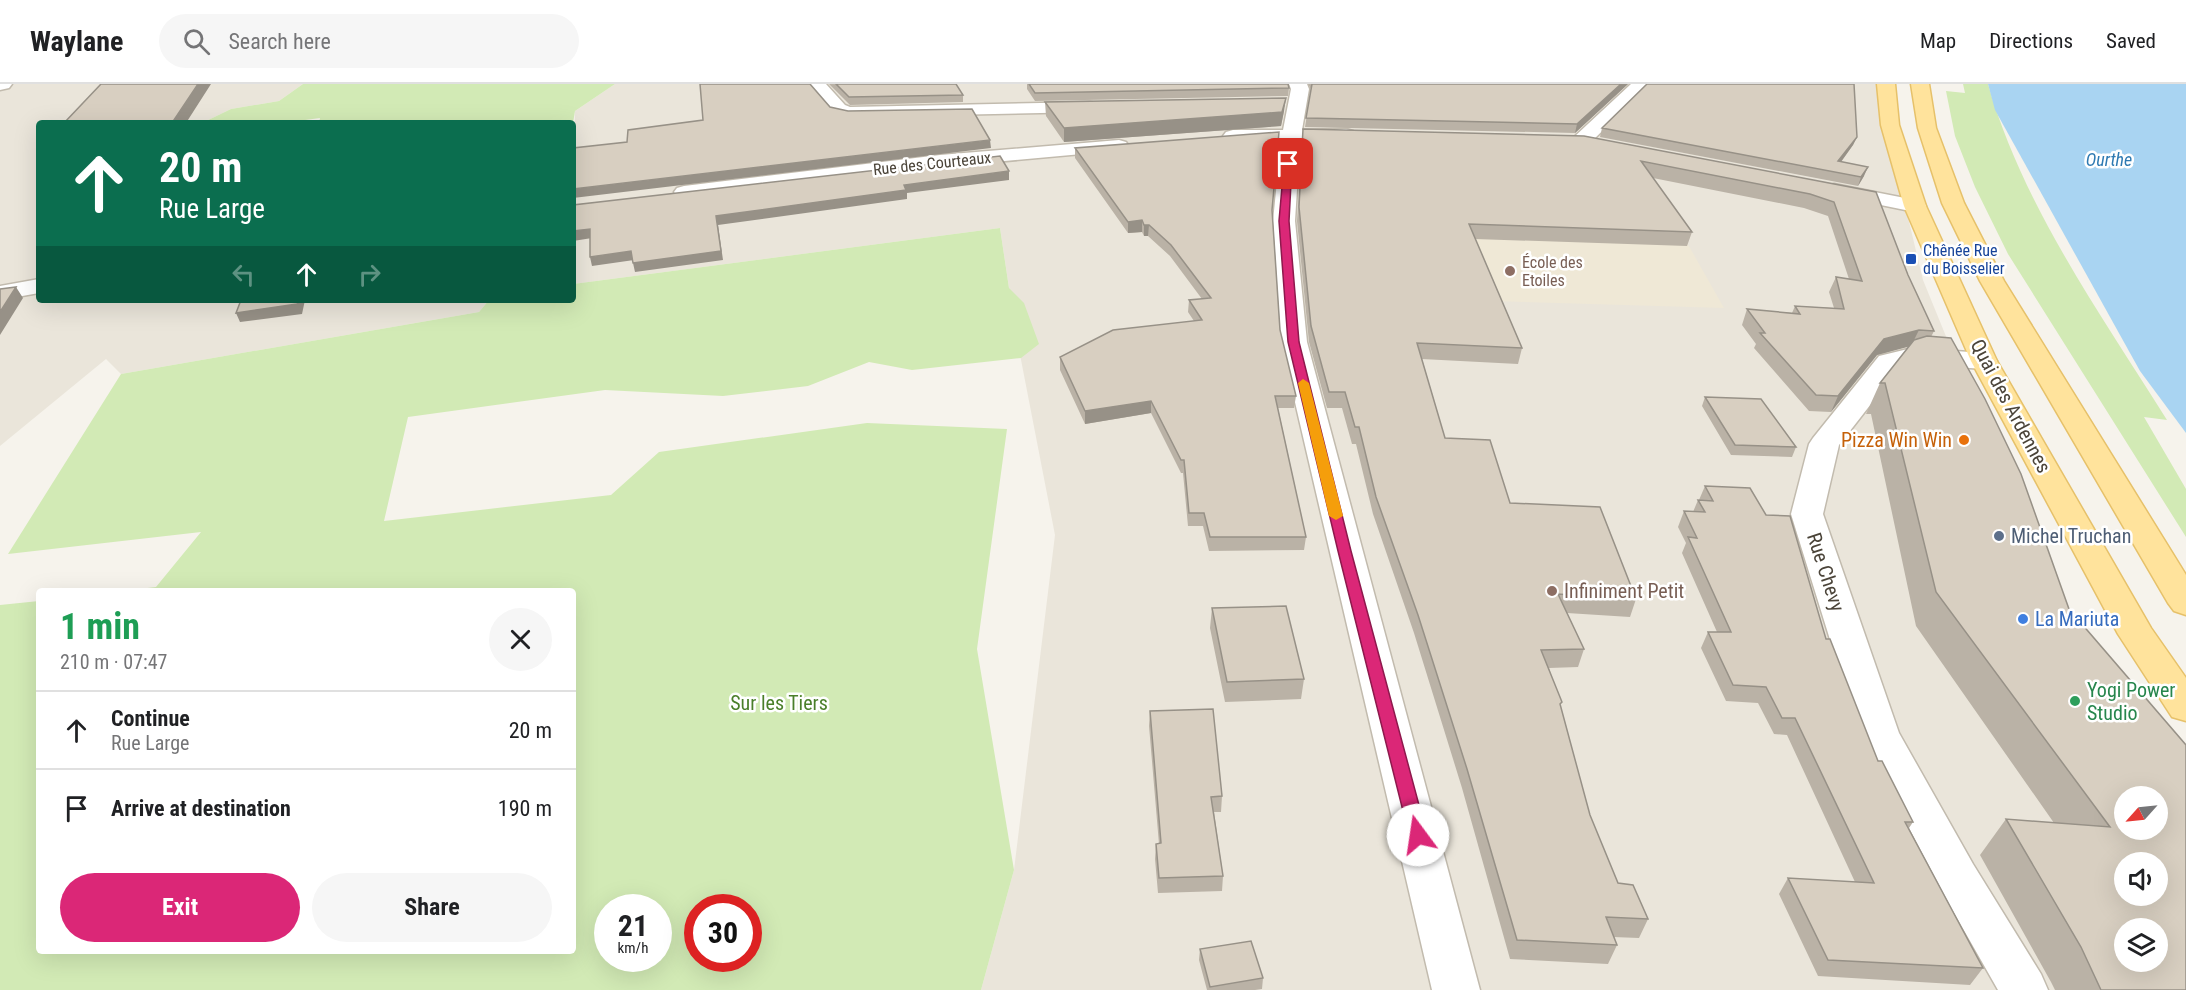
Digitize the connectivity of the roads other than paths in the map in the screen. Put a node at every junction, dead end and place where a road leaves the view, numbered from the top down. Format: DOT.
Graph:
graph roads {
  1 [pos="816,84"];
  2 [pos="1641,84"];
  3 [pos="1886,84"];
  4 [pos="1920,84"];
  5 [pos="1290,96"];
  6 [pos="1109,106"];
  7 [pos="1292,134"];
  8 [pos="1362,136"];
  9 [pos="1210,138"];
  10 [pos="1557,141"];
  11 [pos="1581,141"];
  12 [pos="1139,144"];
  13 [pos="1603,146"];
  14 [pos="1818,187"];
  15 [pos="670,194"];
  16 [pos="1915,206"];
  17 [pos="36,287"];
  18 [pos="0,293"];
  19 [pos="1984,361"];
  20 [pos="2186,603"];
  21 [pos="2186,707"];
  22 [pos="1456,990"];
  23 [pos="2024,990"];
  1 -- 6 [label="street"];
  2 -- 11 [label="street"];
  3 -- 16 [label="main road, Quai des Ardennes"];
  4 -- 20 [label="main road"];
  5 -- 7 [label="street"];
  7 -- 8 [label="street"];
  7 -- 9 [label="street"];
  7 -- 22 [label="street"];
  10 -- 11 [label="street"];
  11 -- 13 [label="street"];
  12 -- 15 [label="street, Rue des Courteaux"];
  14 -- 16 [label="street"];
  16 -- 19 [label="main road, Quai des Ardennes"];
  17 -- 18 [label="street"];
  19 -- 21 [label="main road, Quai des Ardennes"];
  19 -- 23 [label="street, Rue Chevy"];
}
